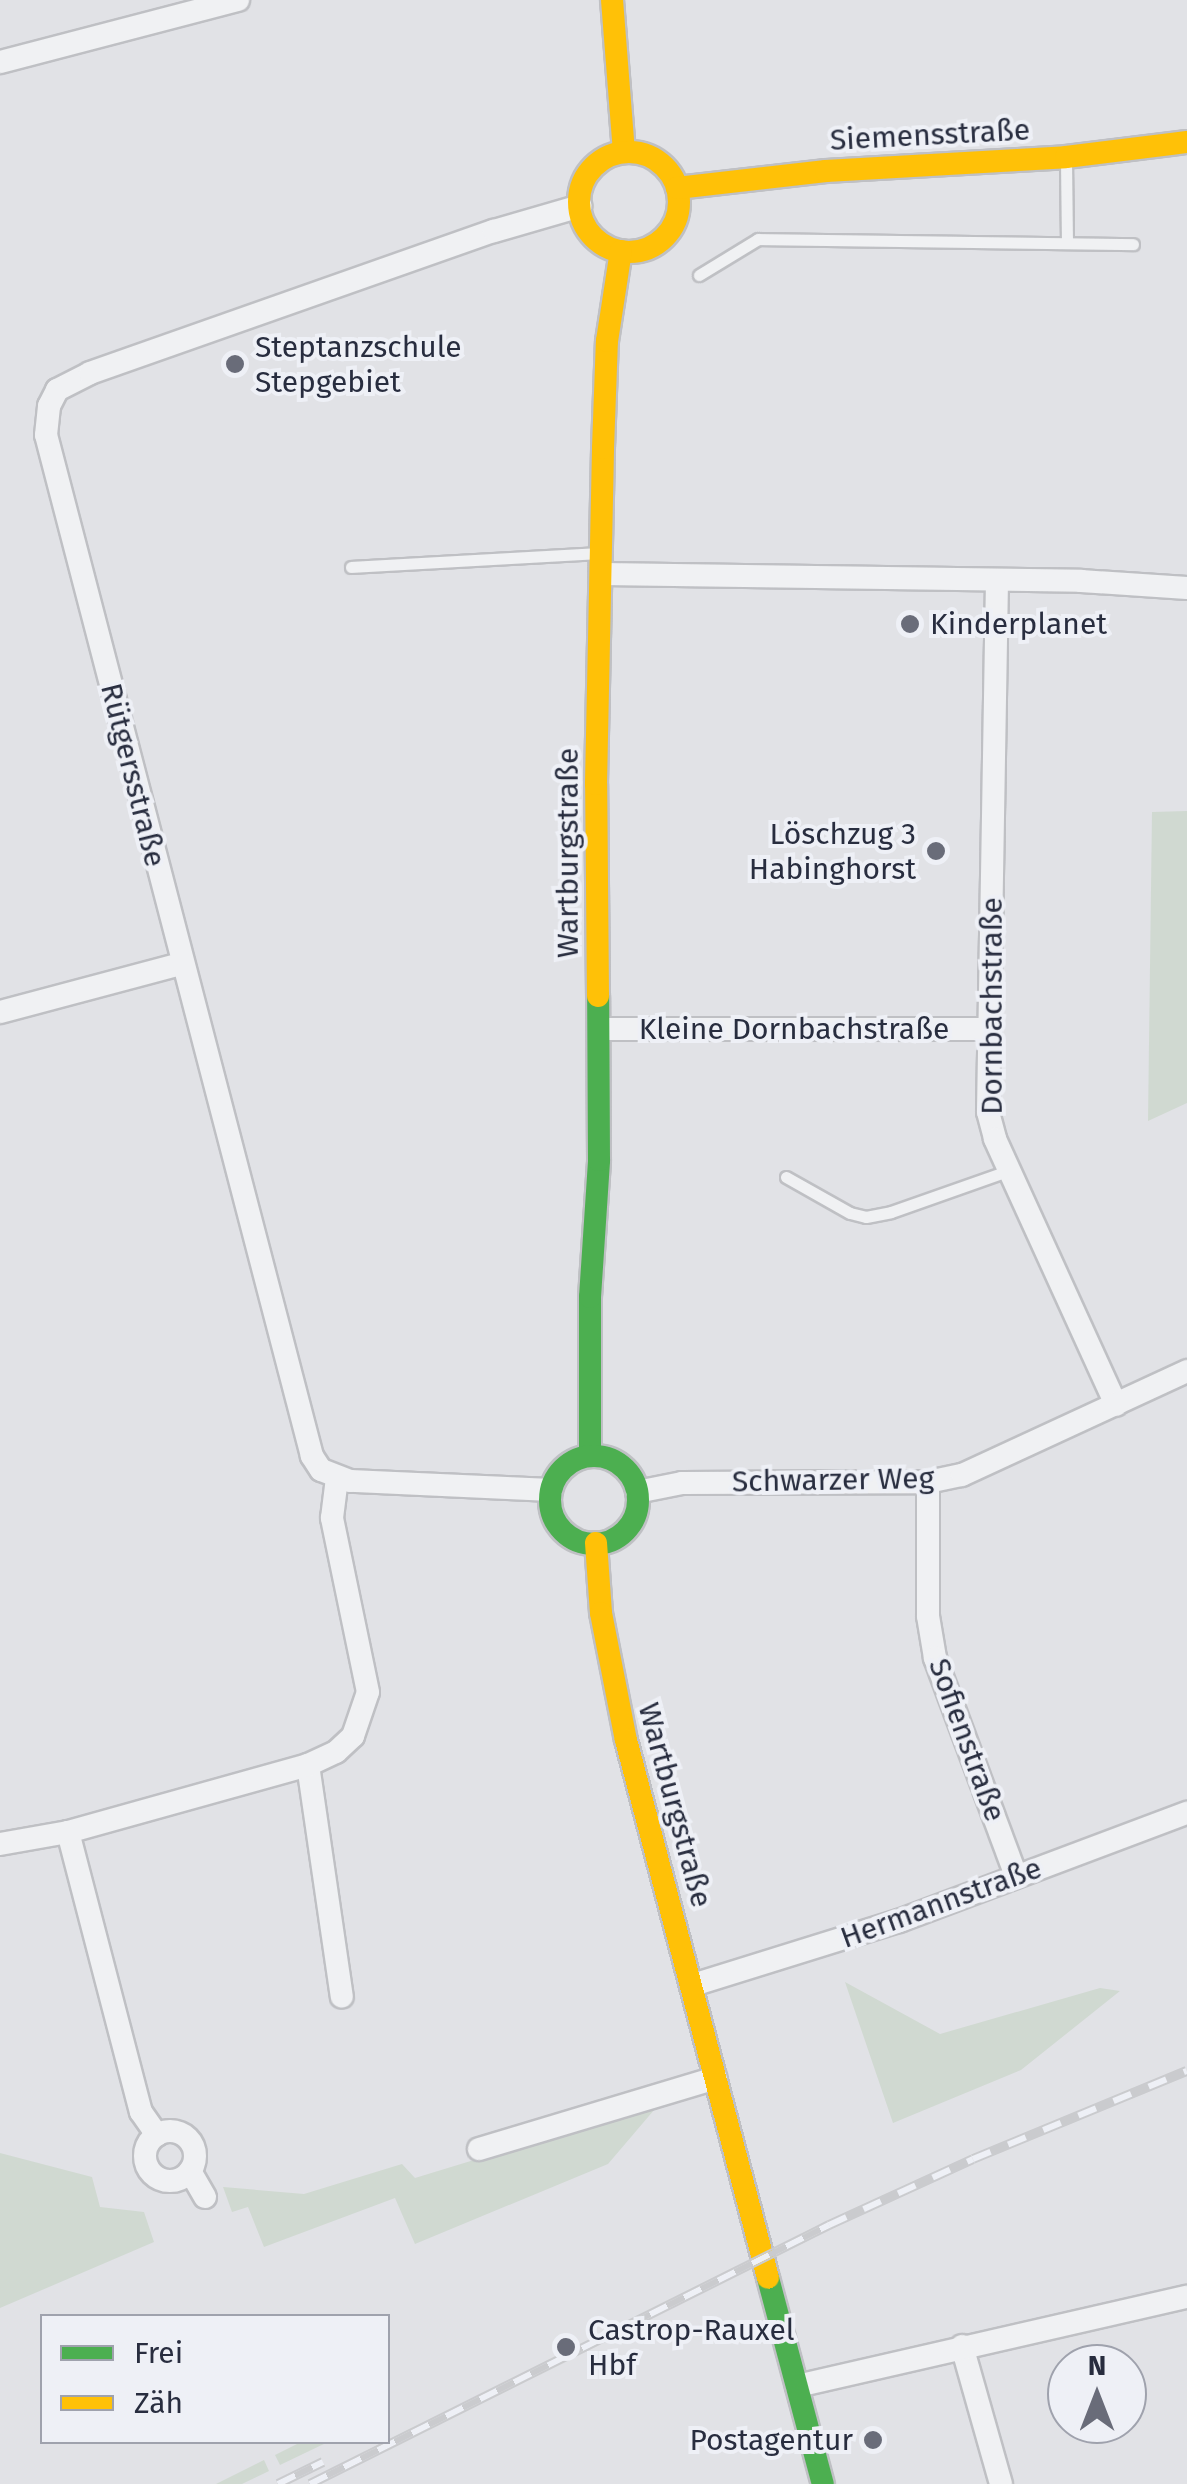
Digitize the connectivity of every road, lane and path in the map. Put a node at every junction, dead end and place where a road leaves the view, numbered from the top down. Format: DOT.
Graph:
graph roads {
  1 [pos="238,0"];
  2 [pos="612,0"];
  3 [pos="0,62"];
  4 [pos="1187,142"];
  5 [pos="624,152"];
  6 [pos="1066,157"];
  7 [pos="678,188"];
  8 [pos="580,206"];
  9 [pos="1067,243"];
  10 [pos="1134,244"];
  11 [pos="621,251"];
  12 [pos="699,276"];
  13 [pos="603,564"];
  14 [pos="351,567"];
  15 [pos="997,580"];
  16 [pos="1187,588"];
  17 [pos="181,964"];
  18 [pos="0,1012"];
  19 [pos="600,1029"];
  20 [pos="988,1029"];
  21 [pos="1010,1170"];
  22 [pos="786,1177"];
  23 [pos="1187,1371"];
  24 [pos="1116,1405"];
  25 [pos="590,1456"];
  26 [pos="337,1478"];
  27 [pos="928,1482"];
  28 [pos="551,1490"];
  29 [pos="637,1492"];
  30 [pos="596,1543"];
  31 [pos="308,1766"];
  32 [pos="1187,1813"];
  33 [pos="68,1832"];
  34 [pos="0,1844"];
  35 [pos="1016,1876"];
  36 [pos="693,1985"];
  37 [pos="342,1997"];
  38 [pos="716,2078"];
  39 [pos="157,2135"];
  40 [pos="478,2149"];
  41 [pos="190,2171"];
  42 [pos="205,2196"];
  43 [pos="1184,2305"];
  44 [pos="962,2346"];
  45 [pos="797,2386"];
  46 [pos="824,2484"];
  47 [pos="1001,2484"];
  1 -- 3 [label="street"];
  2 -- 5 [label="main road"];
  4 -- 6 [label="main road, Siemensstraße"];
  5 -- 7 [label="main road"];
  5 -- 8 [label="main road"];
  6 -- 7 [label="main road, Siemensstraße"];
  6 -- 9 [label="lane"];
  7 -- 11 [label="main road"];
  8 -- 11 [label="main road"];
  8 -- 17 [label="street, Rütgersstraße"];
  9 -- 10 [label="lane"];
  9 -- 12 [label="lane"];
  11 -- 13 [label="main road, Wartburgstraße"];
  13 -- 14 [label="lane"];
  13 -- 15 [label="street"];
  13 -- 19 [label="main road, Wartburgstraße"];
  15 -- 16 [label="street"];
  15 -- 20 [label="street, Dornbachstraße"];
  17 -- 18 [label="street"];
  17 -- 26 [label="street, Rütgersstraße"];
  19 -- 20 [label="street, Kleine Dornbachstraße"];
  19 -- 25 [label="main road, Wartburgstraße"];
  20 -- 21 [label="street, Dornbachstraße"];
  21 -- 22 [label="lane"];
  21 -- 24 [label="street, Dornbachstraße"];
  23 -- 24 [label="street, Schwarzer Weg"];
  24 -- 27 [label="street, Schwarzer Weg"];
  25 -- 28 [label="main road"];
  25 -- 29 [label="main road"];
  26 -- 28 [label="street"];
  26 -- 31 [label="street"];
  27 -- 29 [label="street, Schwarzer Weg"];
  27 -- 35 [label="street, Sofienstraße"];
  28 -- 30 [label="main road"];
  29 -- 30 [label="main road"];
  30 -- 36 [label="main road, Wartburgstraße"];
  31 -- 33 [label="street"];
  31 -- 37 [label="street"];
  32 -- 35 [label="street, Hermannstraße"];
  33 -- 34 [label="street"];
  33 -- 39 [label="street"];
  35 -- 36 [label="street, Hermannstraße"];
  36 -- 38 [label="main road, Wartburgstraße"];
  38 -- 40 [label="street"];
  38 -- 45 [label="main road, Wartburgstraße"];
  39 -- 41 [label="street"];
  39 -- 41 [label="street"];
  41 -- 42 [label="street"];
  43 -- 44 [label="street"];
  44 -- 45 [label="street"];
  44 -- 47 [label="street"];
  45 -- 46 [label="main road, Wartburgstraße"];
}
